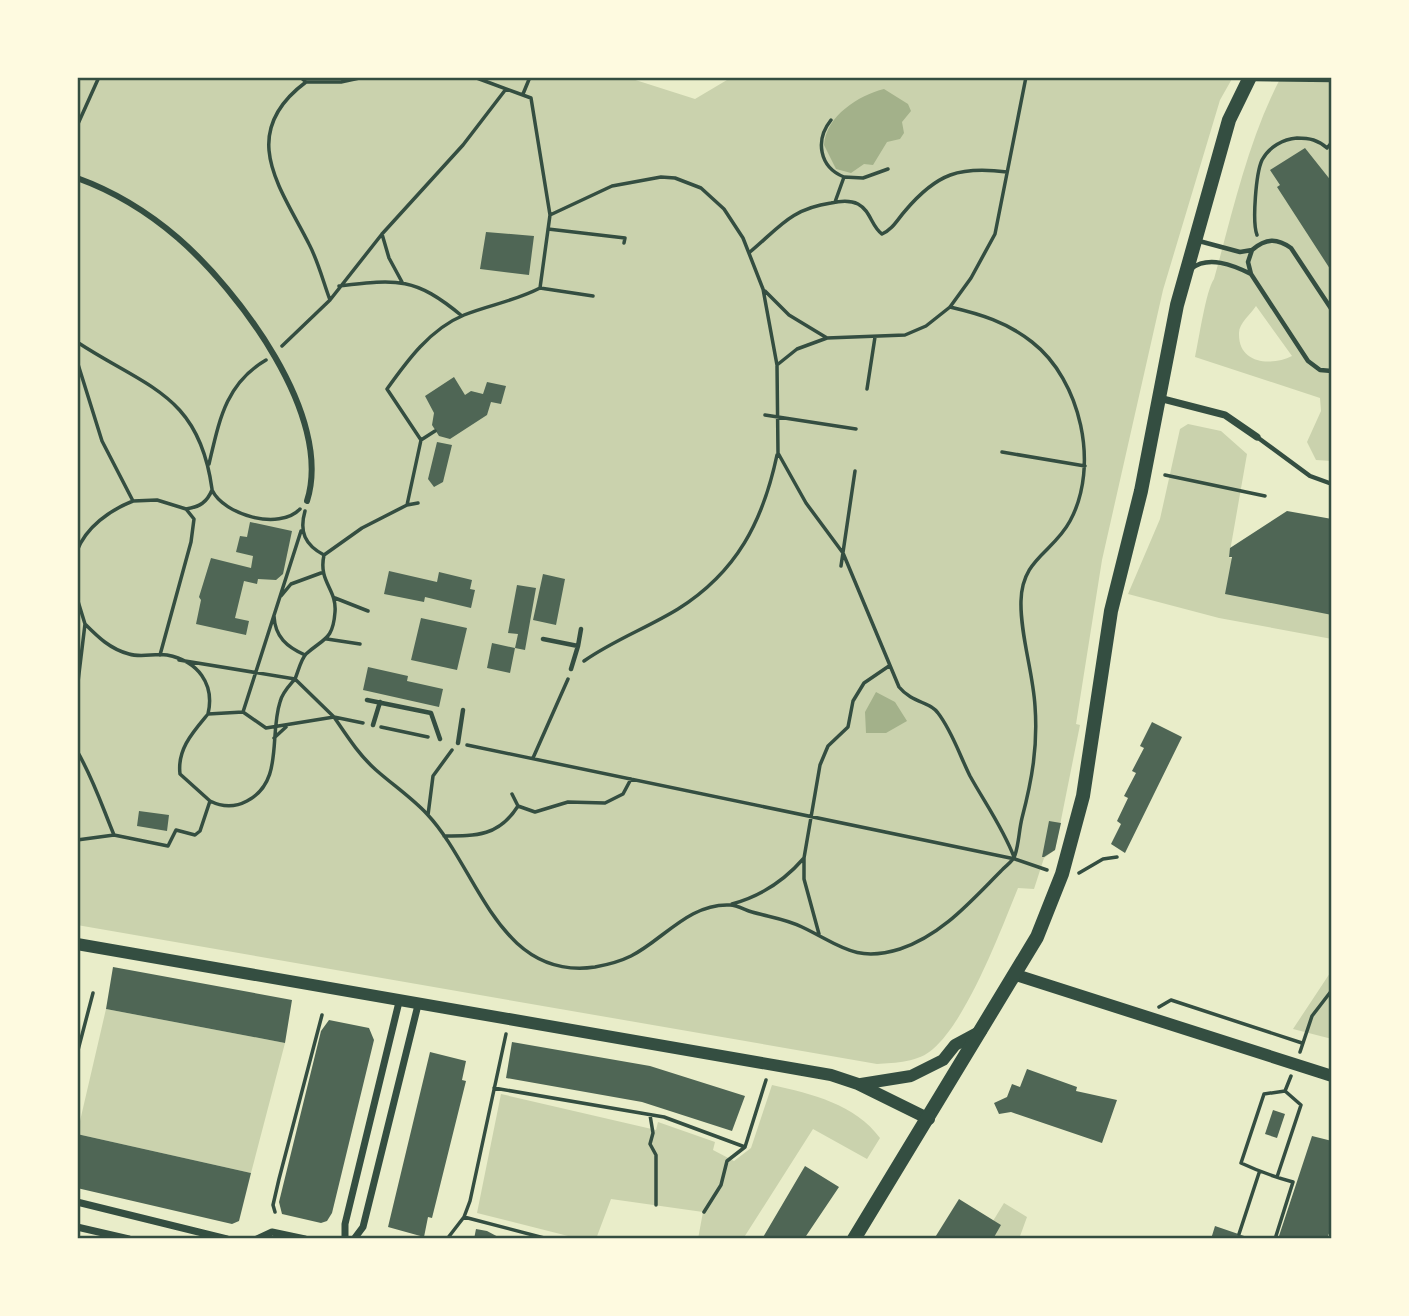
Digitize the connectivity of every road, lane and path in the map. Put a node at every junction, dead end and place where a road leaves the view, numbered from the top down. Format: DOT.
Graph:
graph roads {
  1 [pos="99,77"];
  2 [pos="300,77"];
  3 [pos="364,77"];
  4 [pos="474,77"];
  5 [pos="530,77"];
  6 [pos="1026,77"];
  7 [pos="1249,78"];
  8 [pos="1331,79"];
  9 [pos="306,82"];
  10 [pos="506,89"];
  11 [pos="523,94"];
  12 [pos="77,111"];
  13 [pos="83,113"];
  14 [pos="831,120"];
  15 [pos="78,124"];
  16 [pos="1332,142"];
  17 [pos="888,169"];
  18 [pos="1007,172"];
  19 [pos="844,177"];
  20 [pos="77,178"];
  21 [pos="835,202"];
  22 [pos="550,215"];
  23 [pos="548,229"];
  24 [pos="382,234"];
  25 [pos="1194,239"];
  26 [pos="624,243"];
  27 [pos="1260,244"];
  28 [pos="1252,250"];
  29 [pos="750,253"];
  30 [pos="1185,274"];
  31 [pos="1251,274"];
  32 [pos="402,282"];
  33 [pos="339,286"];
  34 [pos="540,288"];
  35 [pos="763,289"];
  36 [pos="593,296"];
  37 [pos="330,300"];
  38 [pos="950,307"];
  39 [pos="1332,310"];
  40 [pos="462,316"];
  41 [pos="875,337"];
  42 [pos="827,338"];
  43 [pos="77,342"];
  44 [pos="272,356"];
  45 [pos="77,361"];
  46 [pos="776,365"];
  47 [pos="1332,371"];
  48 [pos="867,389"];
  49 [pos="1159,398"];
  50 [pos="765,415"];
  51 [pos="779,417"];
  52 [pos="856,429"];
  53 [pos="435,431"];
  54 [pos="1257,437"];
  55 [pos="421,440"];
  56 [pos="1002,452"];
  57 [pos="778,453"];
  58 [pos="209,464"];
  59 [pos="1085,466"];
  60 [pos="855,471"];
  61 [pos="1165,475"];
  62 [pos="1332,484"];
  63 [pos="212,490"];
  64 [pos="1265,496"];
  65 [pos="133,501"];
  66 [pos="307,501"];
  67 [pos="418,503"];
  68 [pos="407,505"];
  69 [pos="186,509"];
  70 [pos="302,529"];
  71 [pos="77,551"];
  72 [pos="843,553"];
  73 [pos="324,555"];
  74 [pos="841,566"];
  75 [pos="321,573"];
  76 [pos="333,597"];
  77 [pos="77,598"];
  78 [pos="277,603"];
  79 [pos="368,611"];
  80 [pos="85,624"];
  81 [pos="581,629"];
  82 [pos="327,639"];
  83 [pos="543,639"];
  84 [pos="360,644"];
  85 [pos="578,646"];
  86 [pos="160,655"];
  87 [pos="305,655"];
  88 [pos="179,660"];
  89 [pos="889,666"];
  90 [pos="571,669"];
  91 [pos="255,673"];
  92 [pos="295,679"];
  93 [pos="77,690"];
  94 [pos="367,700"];
  95 [pos="380,702"];
  96 [pos="463,710"];
  97 [pos="243,712"];
  98 [pos="208,714"];
  99 [pos="334,717"];
  100 [pos="373,725"];
  101 [pos="288,726"];
  102 [pos="275,727"];
  103 [pos="267,728"];
  104 [pos="274,738"];
  105 [pos="440,739"];
  106 [pos="458,743"];
  107 [pos="77,751"];
  108 [pos="533,759"];
  109 [pos="631,779"];
  110 [pos="512,794"];
  111 [pos="210,801"];
  112 [pos="518,806"];
  113 [pos="428,815"];
  114 [pos="811,817"];
  115 [pos="114,835"];
  116 [pos="444,836"];
  117 [pos="77,840"];
  118 [pos="1117,857"];
  119 [pos="803,858"];
  120 [pos="1015,859"];
  121 [pos="1049,870"];
  122 [pos="1075,872"];
  123 [pos="730,905"];
  124 [pos="820,936"];
  125 [pos="77,944"];
  126 [pos="1016,975"];
  127 [pos="1332,990"];
  128 [pos="93,993"];
  129 [pos="399,1002"];
  130 [pos="418,1005"];
  131 [pos="322,1015"];
  132 [pos="1153,1018"];
  133 [pos="982,1031"];
  134 [pos="506,1034"];
  135 [pos="1303,1043"];
  136 [pos="77,1054"];
  137 [pos="1296,1063"];
  138 [pos="1332,1076"];
  139 [pos="766,1080"];
  140 [pos="858,1084"];
  141 [pos="494,1088"];
  142 [pos="650,1114"];
  143 [pos="929,1119"];
  144 [pos="745,1147"];
  145 [pos="1260,1172"];
  146 [pos="1277,1177"];
  147 [pos="77,1202"];
  148 [pos="656,1205"];
  149 [pos="275,1212"];
  150 [pos="704,1212"];
  151 [pos="464,1217"];
  152 [pos="77,1227"];
  153 [pos="1239,1234"];
  154 [pos="129,1239"];
  155 [pos="227,1239"];
  156 [pos="257,1239"];
  157 [pos="305,1239"];
  158 [pos="345,1239"];
  159 [pos="354,1239"];
  160 [pos="447,1239"];
  161 [pos="548,1239"];
  162 [pos="853,1239"];
  163 [pos="1275,1239"];
  1 -- 13 [label="path"];
  2 -- 9 [label="path"];
  3 -- 9 [label="path"];
  4 -- 10 [label="path"];
  5 -- 11 [label="path"];
  6 -- 18 [label="path"];
  7 -- 8 [label="lane"];
  7 -- 25 [label="main road"];
  9 -- 37 [label="path"];
  10 -- 11 [label="path"];
  10 -- 24 [label="path"];
  11 -- 22 [label="path"];
  12 -- 13 [label="path"];
  13 -- 15 [label="path"];
  14 -- 19 [label="path"];
  16 -- 27 [label="path"];
  17 -- 19 [label="path"];
  18 -- 21 [label="path"];
  18 -- 38 [label="path"];
  19 -- 21 [label="path"];
  20 -- 44 [label="street"];
  21 -- 29 [label="path"];
  22 -- 23 [label="path"];
  22 -- 29 [label="path"];
  23 -- 26 [label="path"];
  23 -- 34 [label="path"];
  24 -- 32 [label="path"];
  24 -- 33 [label="path"];
  25 -- 28 [label="lane"];
  25 -- 30 [label="main road"];
  27 -- 28 [label="lane"];
  27 -- 39 [label="lane"];
  28 -- 31 [label="lane"];
  29 -- 35 [label="path"];
  30 -- 31 [label="lane"];
  30 -- 49 [label="main road"];
  31 -- 47 [label="lane"];
  32 -- 33 [label="path"];
  32 -- 40 [label="path"];
  33 -- 37 [label="path"];
  34 -- 36 [label="path"];
  34 -- 40 [label="path"];
  35 -- 42 [label="path"];
  35 -- 46 [label="path"];
  37 -- 44 [label="path"];
  38 -- 41 [label="path"];
  38 -- 59 [label="path"];
  40 -- 55 [label="path"];
  41 -- 42 [label="path"];
  41 -- 48 [label="path"];
  42 -- 46 [label="path"];
  43 -- 58 [label="path"];
  44 -- 58 [label="path"];
  44 -- 66 [label="street"];
  45 -- 65 [label="path"];
  46 -- 51 [label="path"];
  49 -- 54 [label="street"];
  49 -- 126 [label="main road"];
  50 -- 51 [label="path"];
  51 -- 52 [label="path"];
  51 -- 57 [label="path"];
  53 -- 55 [label="path"];
  54 -- 62 [label="lane"];
  55 -- 68 [label="path"];
  56 -- 59 [label="path"];
  57 -- 72 [label="path"];
  57 -- 90 [label="path"];
  58 -- 63 [label="path"];
  59 -- 120 [label="path"];
  60 -- 72 [label="path"];
  61 -- 64 [label="path"];
  63 -- 66 [label="path"];
  63 -- 69 [label="path"];
  65 -- 69 [label="path"];
  65 -- 71 [label="path"];
  66 -- 70 [label="path"];
  67 -- 68 [label="path"];
  68 -- 73 [label="path"];
  69 -- 86 [label="path"];
  70 -- 73 [label="path"];
  70 -- 78 [label="path"];
  72 -- 74 [label="path"];
  72 -- 89 [label="path"];
  73 -- 75 [label="path"];
  75 -- 76 [label="path"];
  75 -- 78 [label="path"];
  76 -- 79 [label="path"];
  76 -- 82 [label="path"];
  77 -- 80 [label="path"];
  78 -- 87 [label="path"];
  78 -- 91 [label="path"];
  80 -- 86 [label="path"];
  80 -- 93 [label="path"];
  81 -- 85 [label="lane"];
  82 -- 84 [label="path"];
  82 -- 87 [label="path"];
  83 -- 85 [label="lane"];
  85 -- 90 [label="lane"];
  86 -- 88 [label="path"];
  87 -- 92 [label="path"];
  88 -- 91 [label="path"];
  88 -- 98 [label="path"];
  89 -- 114 [label="path"];
  89 -- 120 [label="path"];
  90 -- 108 [label="path"];
  91 -- 92 [label="path"];
  91 -- 97 [label="path"];
  92 -- 99 [label="path"];
  92 -- 102 [label="path"];
  94 -- 95 [label="lane"];
  95 -- 100 [label="lane"];
  95 -- 105 [label="lane"];
  96 -- 106 [label="lane"];
  97 -- 98 [label="path"];
  97 -- 103 [label="path"];
  98 -- 111 [label="path"];
  99 -- 100 [label="path"];
  99 -- 101 [label="path"];
  99 -- 113 [label="path"];
  100 -- 105 [label="path"];
  101 -- 102 [label="path"];
  101 -- 104 [label="path"];
  102 -- 103 [label="path"];
  102 -- 104 [label="path"];
  103 -- 104 [label="path"];
  104 -- 111 [label="path"];
  106 -- 108 [label="path"];
  106 -- 113 [label="path"];
  107 -- 115 [label="path"];
  108 -- 109 [label="path"];
  109 -- 112 [label="path"];
  109 -- 114 [label="path"];
  110 -- 112 [label="path"];
  111 -- 115 [label="path"];
  112 -- 116 [label="path"];
  113 -- 116 [label="path"];
  114 -- 119 [label="path"];
  114 -- 120 [label="path"];
  115 -- 117 [label="path"];
  116 -- 123 [label="path"];
  118 -- 122 [label="path"];
  119 -- 123 [label="path"];
  119 -- 124 [label="path"];
  120 -- 121 [label="path"];
  120 -- 124 [label="path"];
  123 -- 124 [label="path"];
  125 -- 129 [label="street"];
  126 -- 132 [label="street"];
  126 -- 133 [label="main road"];
  127 -- 135 [label="path"];
  128 -- 136 [label="path"];
  129 -- 130 [label="street"];
  129 -- 158 [label="street"];
  130 -- 140 [label="street"];
  130 -- 159 [label="street"];
  131 -- 149 [label="path"];
  132 -- 135 [label="path"];
  132 -- 137 [label="street"];
  133 -- 140 [label="street"];
  133 -- 143 [label="main road"];
  134 -- 141 [label="path"];
  135 -- 137 [label="path"];
  137 -- 138 [label="street"];
  139 -- 144 [label="path"];
  140 -- 143 [label="street"];
  141 -- 142 [label="path"];
  141 -- 151 [label="path"];
  142 -- 144 [label="path"];
  142 -- 148 [label="path"];
  143 -- 162 [label="main road"];
  144 -- 150 [label="path"];
  145 -- 146 [label="path"];
  145 -- 146 [label="path"];
  145 -- 153 [label="path"];
  146 -- 163 [label="path"];
  147 -- 155 [label="street"];
  151 -- 160 [label="path"];
  151 -- 161 [label="path"];
  152 -- 154 [label="street"];
  156 -- 157 [label="street"];
}
